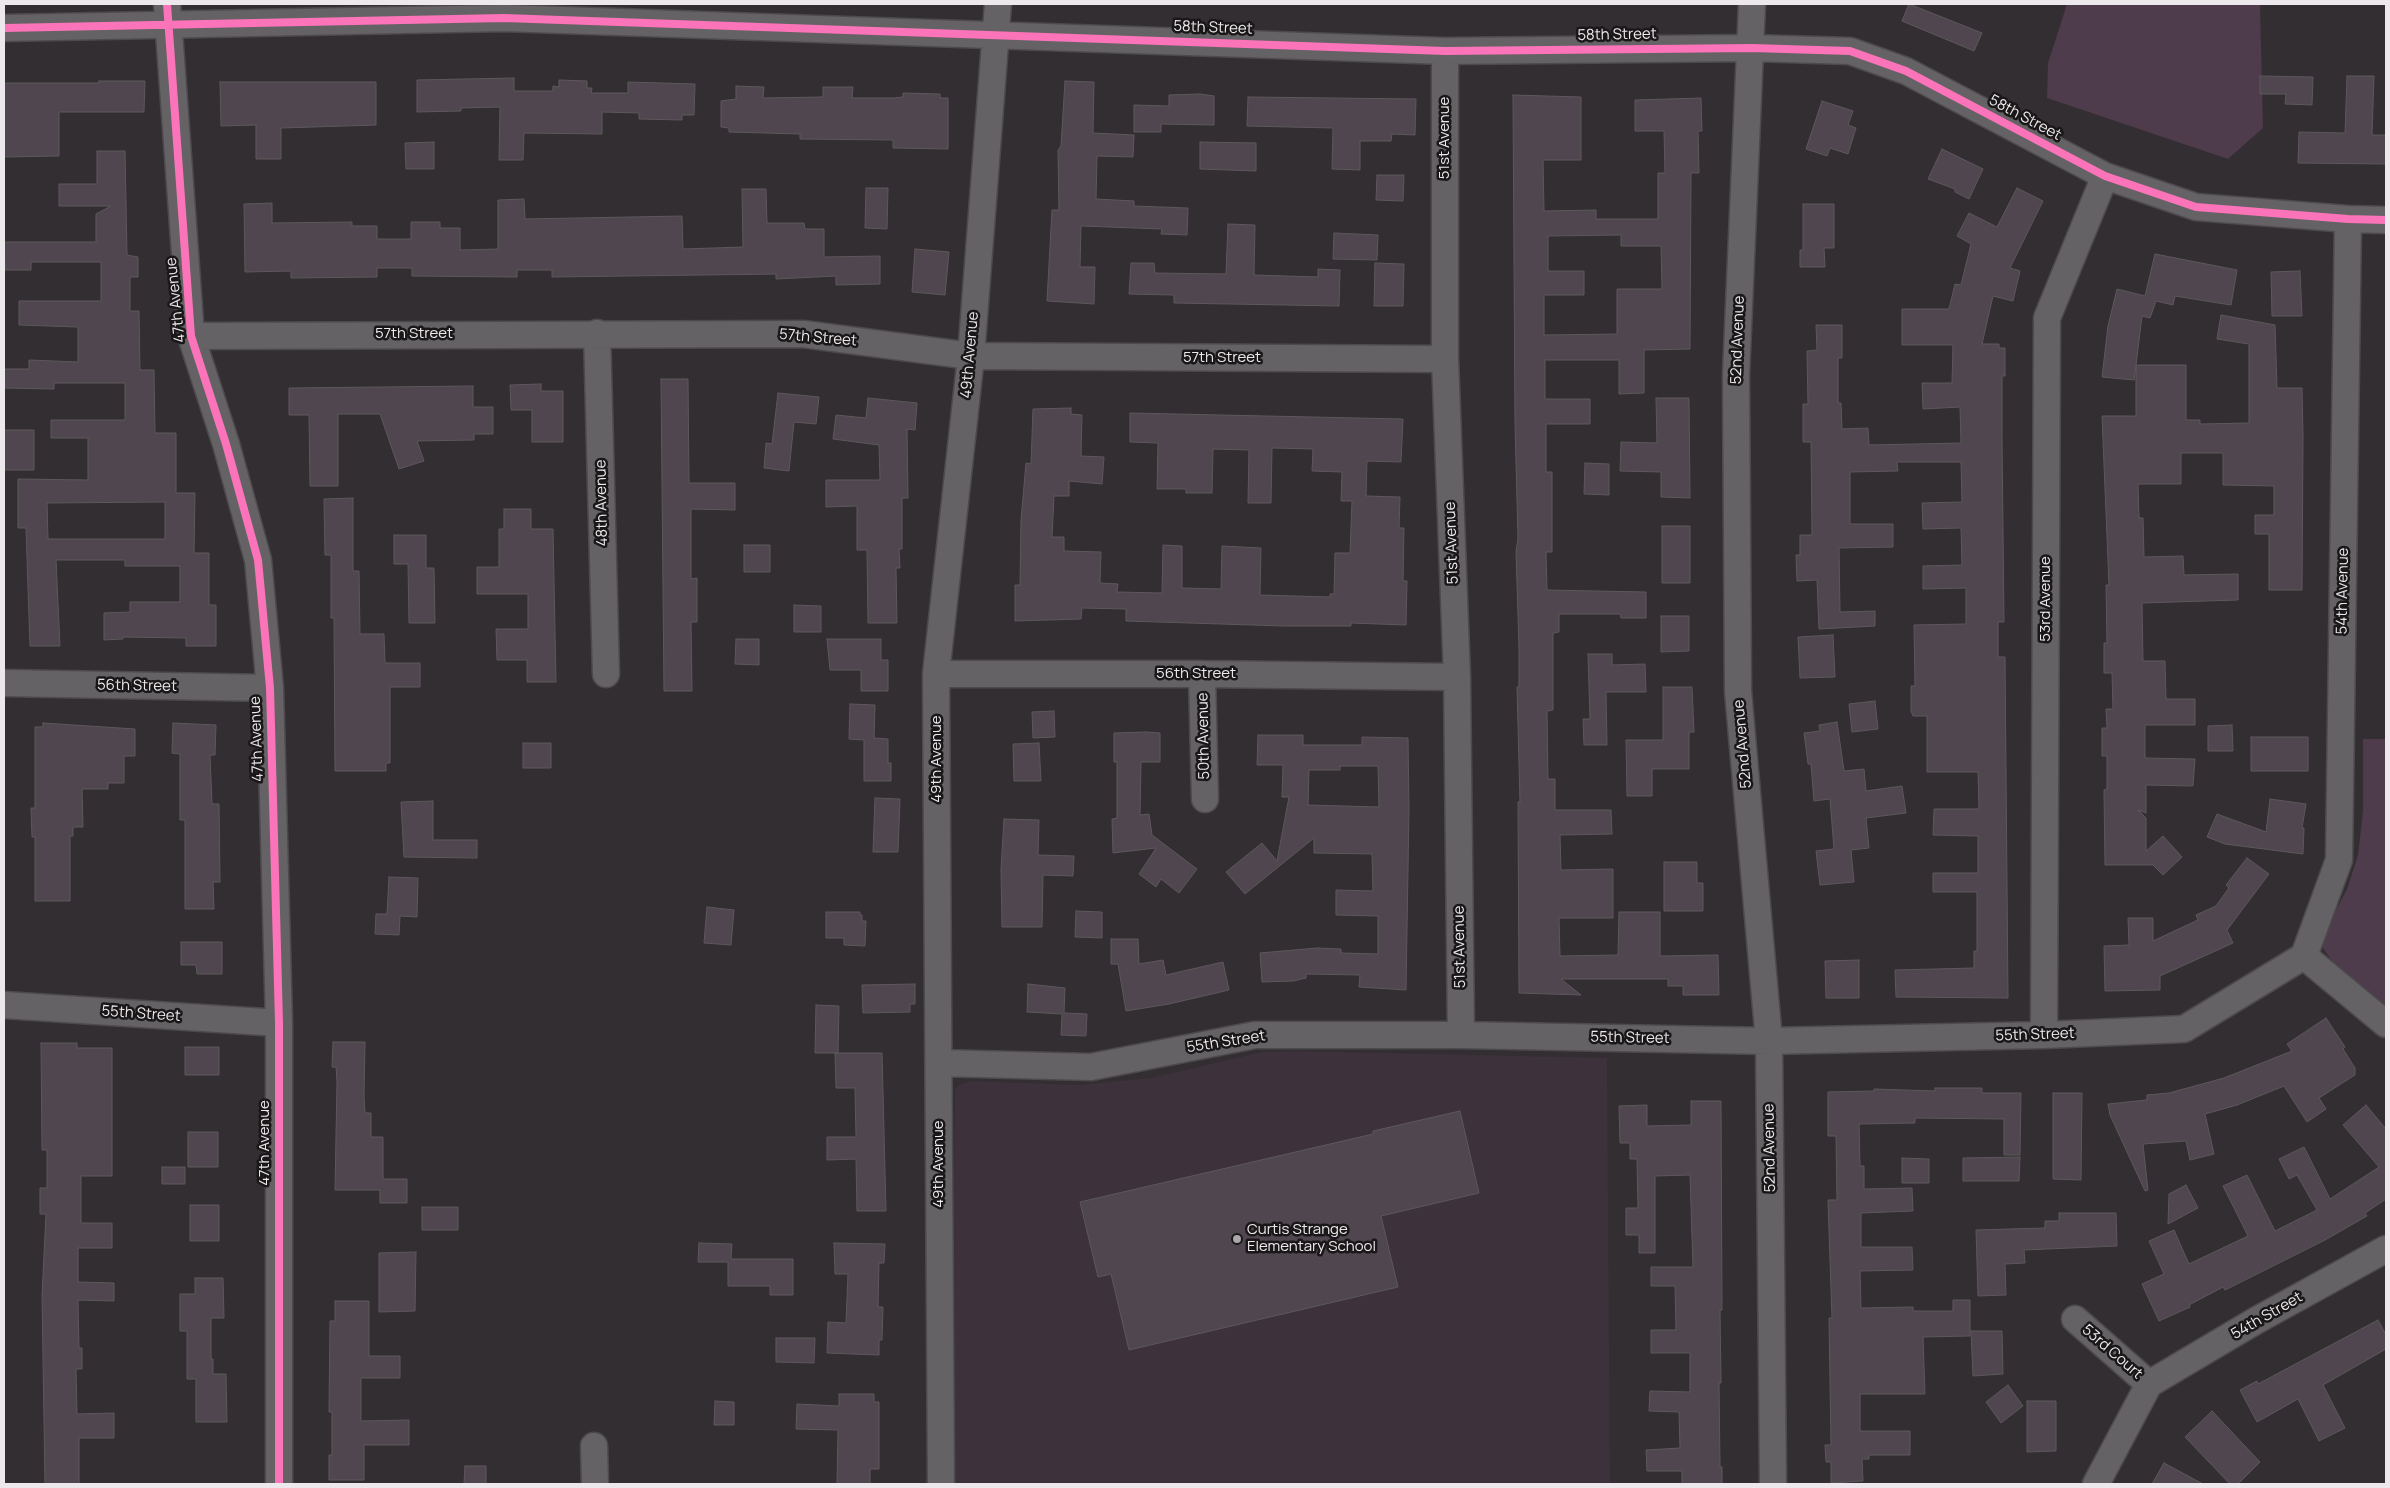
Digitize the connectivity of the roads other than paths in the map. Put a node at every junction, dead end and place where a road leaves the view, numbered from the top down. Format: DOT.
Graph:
graph roads {
  1 [pos="998,4"];
  2 [pos="1752,4"];
  3 [pos="504,11"];
  4 [pos="168,14"];
  5 [pos="4,28"];
  6 [pos="995,36"];
  7 [pos="1752,48"];
  8 [pos="1445,50"];
  9 [pos="2106,176"];
  10 [pos="2348,219"];
  11 [pos="2386,220"];
  12 [pos="597,333"];
  13 [pos="191,336"];
  14 [pos="971,356"];
  15 [pos="1445,359"];
  16 [pos="606,674"];
  17 [pos="936,674"];
  18 [pos="1202,674"];
  19 [pos="1456,677"];
  20 [pos="4,683"];
  21 [pos="270,688"];
  22 [pos="1205,799"];
  23 [pos="2304,956"];
  24 [pos="4,1004"];
  25 [pos="279,1023"];
  26 [pos="2386,1024"];
  27 [pos="1461,1035"];
  28 [pos="2044,1035"];
  29 [pos="1769,1041"];
  30 [pos="939,1063"];
  31 [pos="2386,1249"];
  32 [pos="2075,1319"];
  33 [pos="2149,1384"];
  34 [pos="594,1446"];
  35 [pos="279,1484"];
  36 [pos="595,1484"];
  37 [pos="941,1484"];
  38 [pos="1773,1484"];
  39 [pos="2096,1484"];
  1 -- 6 [label="street"];
  2 -- 7 [label="street, 52nd Avenue"];
  3 -- 4 [label="street, 58th Street"];
  3 -- 6 [label="street, 58th Street"];
  4 -- 5 [label="street, 58th Street"];
  4 -- 13 [label="street, 47th Avenue"];
  6 -- 8 [label="street, 58th Street"];
  6 -- 14 [label="street, 49th Avenue"];
  7 -- 8 [label="street, 58th Street"];
  7 -- 9 [label="street, 58th Street"];
  7 -- 29 [label="street, 52nd Avenue"];
  8 -- 15 [label="street, 51st Avenue"];
  9 -- 10 [label="street, 58th Street"];
  9 -- 28 [label="street, 53rd Avenue"];
  10 -- 11 [label="street, 58th Street"];
  10 -- 23 [label="street, 54th Avenue"];
  12 -- 13 [label="street, 57th Street"];
  12 -- 14 [label="street, 57th Street"];
  12 -- 16 [label="street, 48th Avenue"];
  13 -- 21 [label="street, 47th Avenue"];
  14 -- 15 [label="street, 57th Street"];
  14 -- 17 [label="street, 49th Avenue"];
  15 -- 19 [label="street, 51st Avenue"];
  17 -- 18 [label="street, 56th Street"];
  17 -- 30 [label="street, 49th Avenue"];
  18 -- 19 [label="street, 56th Street"];
  18 -- 22 [label="street, 50th Avenue"];
  19 -- 27 [label="street, 51st Avenue"];
  20 -- 21 [label="street, 56th Street"];
  21 -- 25 [label="street, 47th Avenue"];
  23 -- 26 [label="street"];
  23 -- 28 [label="street, 55th Street"];
  24 -- 25 [label="street, 55th Street"];
  25 -- 35 [label="street, 47th Avenue"];
  27 -- 29 [label="street, 55th Street"];
  27 -- 30 [label="street, 55th Street"];
  28 -- 29 [label="street, 55th Street"];
  29 -- 38 [label="street, 52nd Avenue"];
  30 -- 37 [label="street, 49th Avenue"];
  31 -- 33 [label="street, 54th Street"];
  32 -- 33 [label="street, 53rd Court"];
  33 -- 39 [label="street"];
  34 -- 36 [label="street"];
}
